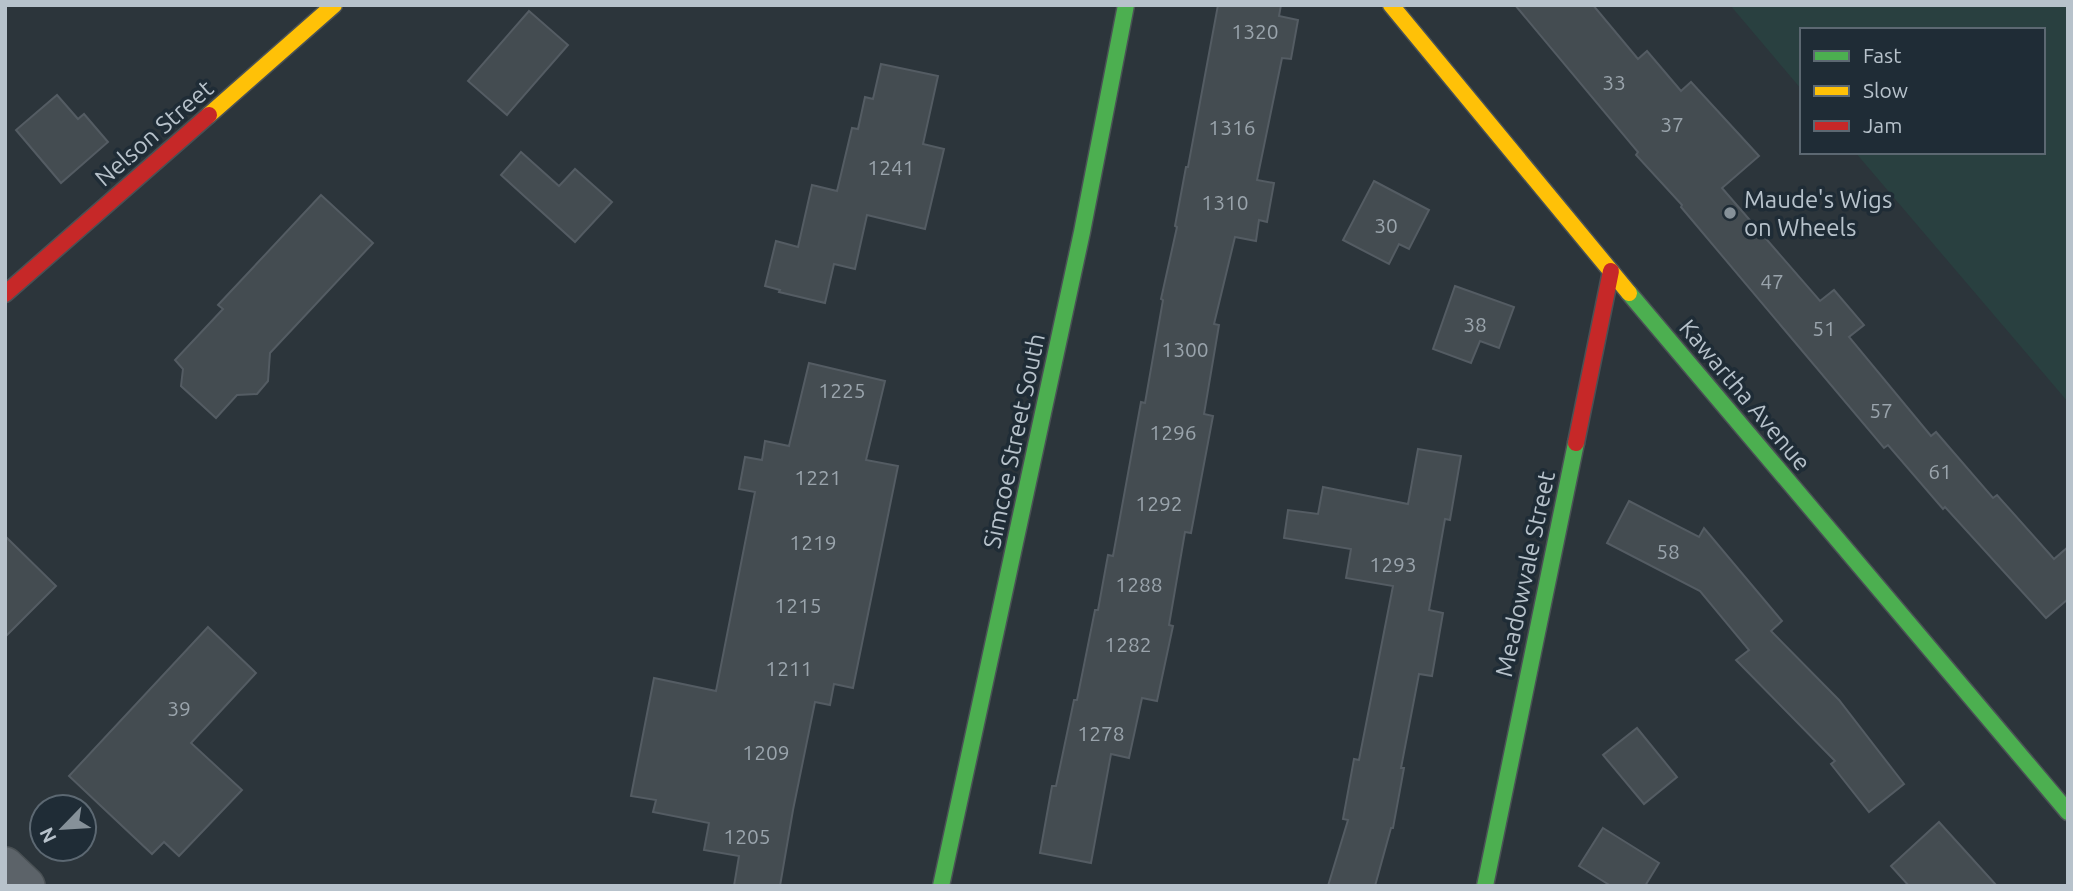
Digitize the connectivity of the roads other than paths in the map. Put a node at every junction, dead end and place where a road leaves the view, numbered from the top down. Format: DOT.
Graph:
graph roads {
  1 [pos="334,5"];
  2 [pos="1126,5"];
  3 [pos="1391,5"];
  4 [pos="1611,271"];
  5 [pos="5,294"];
  6 [pos="2068,812"];
  7 [pos="5,866"];
  8 [pos="26,886"];
  9 [pos="941,886"];
  10 [pos="1485,886"];
  1 -- 5 [label="street, Nelson Street"];
  2 -- 9 [label="street, Simcoe Street South"];
  3 -- 4 [label="street, Kawartha Avenue"];
  4 -- 6 [label="street, Kawartha Avenue"];
  4 -- 10 [label="street, Meadowvale Street"];
  7 -- 8 [label="street"];
}
